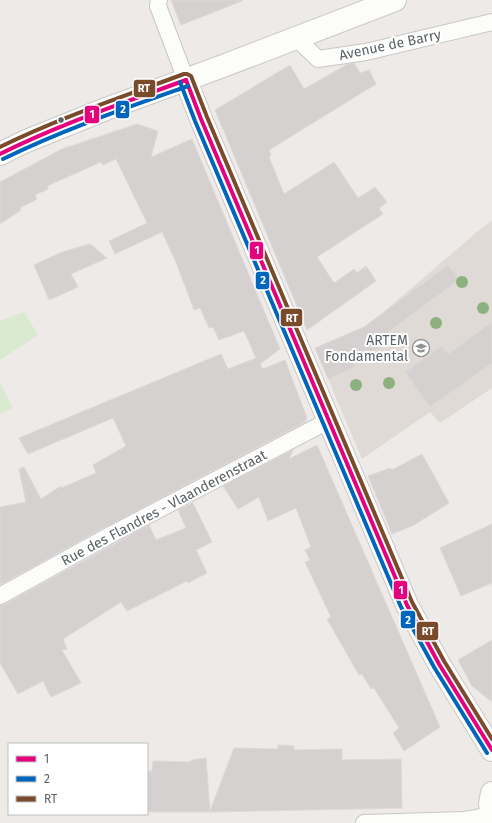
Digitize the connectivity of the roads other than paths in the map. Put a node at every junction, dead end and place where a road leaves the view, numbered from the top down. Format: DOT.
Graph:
graph roads {
  1 [pos="159,0"];
  2 [pos="395,0"];
  3 [pos="492,22"];
  4 [pos="296,38"];
  5 [pos="186,80"];
  6 [pos="0,154"];
  7 [pos="328,421"];
  8 [pos="0,596"];
  9 [pos="492,750"];
  10 [pos="492,793"];
  11 [pos="492,813"];
  12 [pos="364,823"];
  1 -- 5 [label="street"];
  2 -- 4 [label="street"];
  3 -- 4 [label="street, Avenue de Barry"];
  4 -- 5 [label="street"];
  5 -- 6 [label="street"];
  5 -- 7 [label="street"];
  7 -- 8 [label="street, Rue des Flandres - Vlaanderenstraat"];
  7 -- 9 [label="street"];
  10 -- 11 [label="street"];
  11 -- 12 [label="street"];
}
